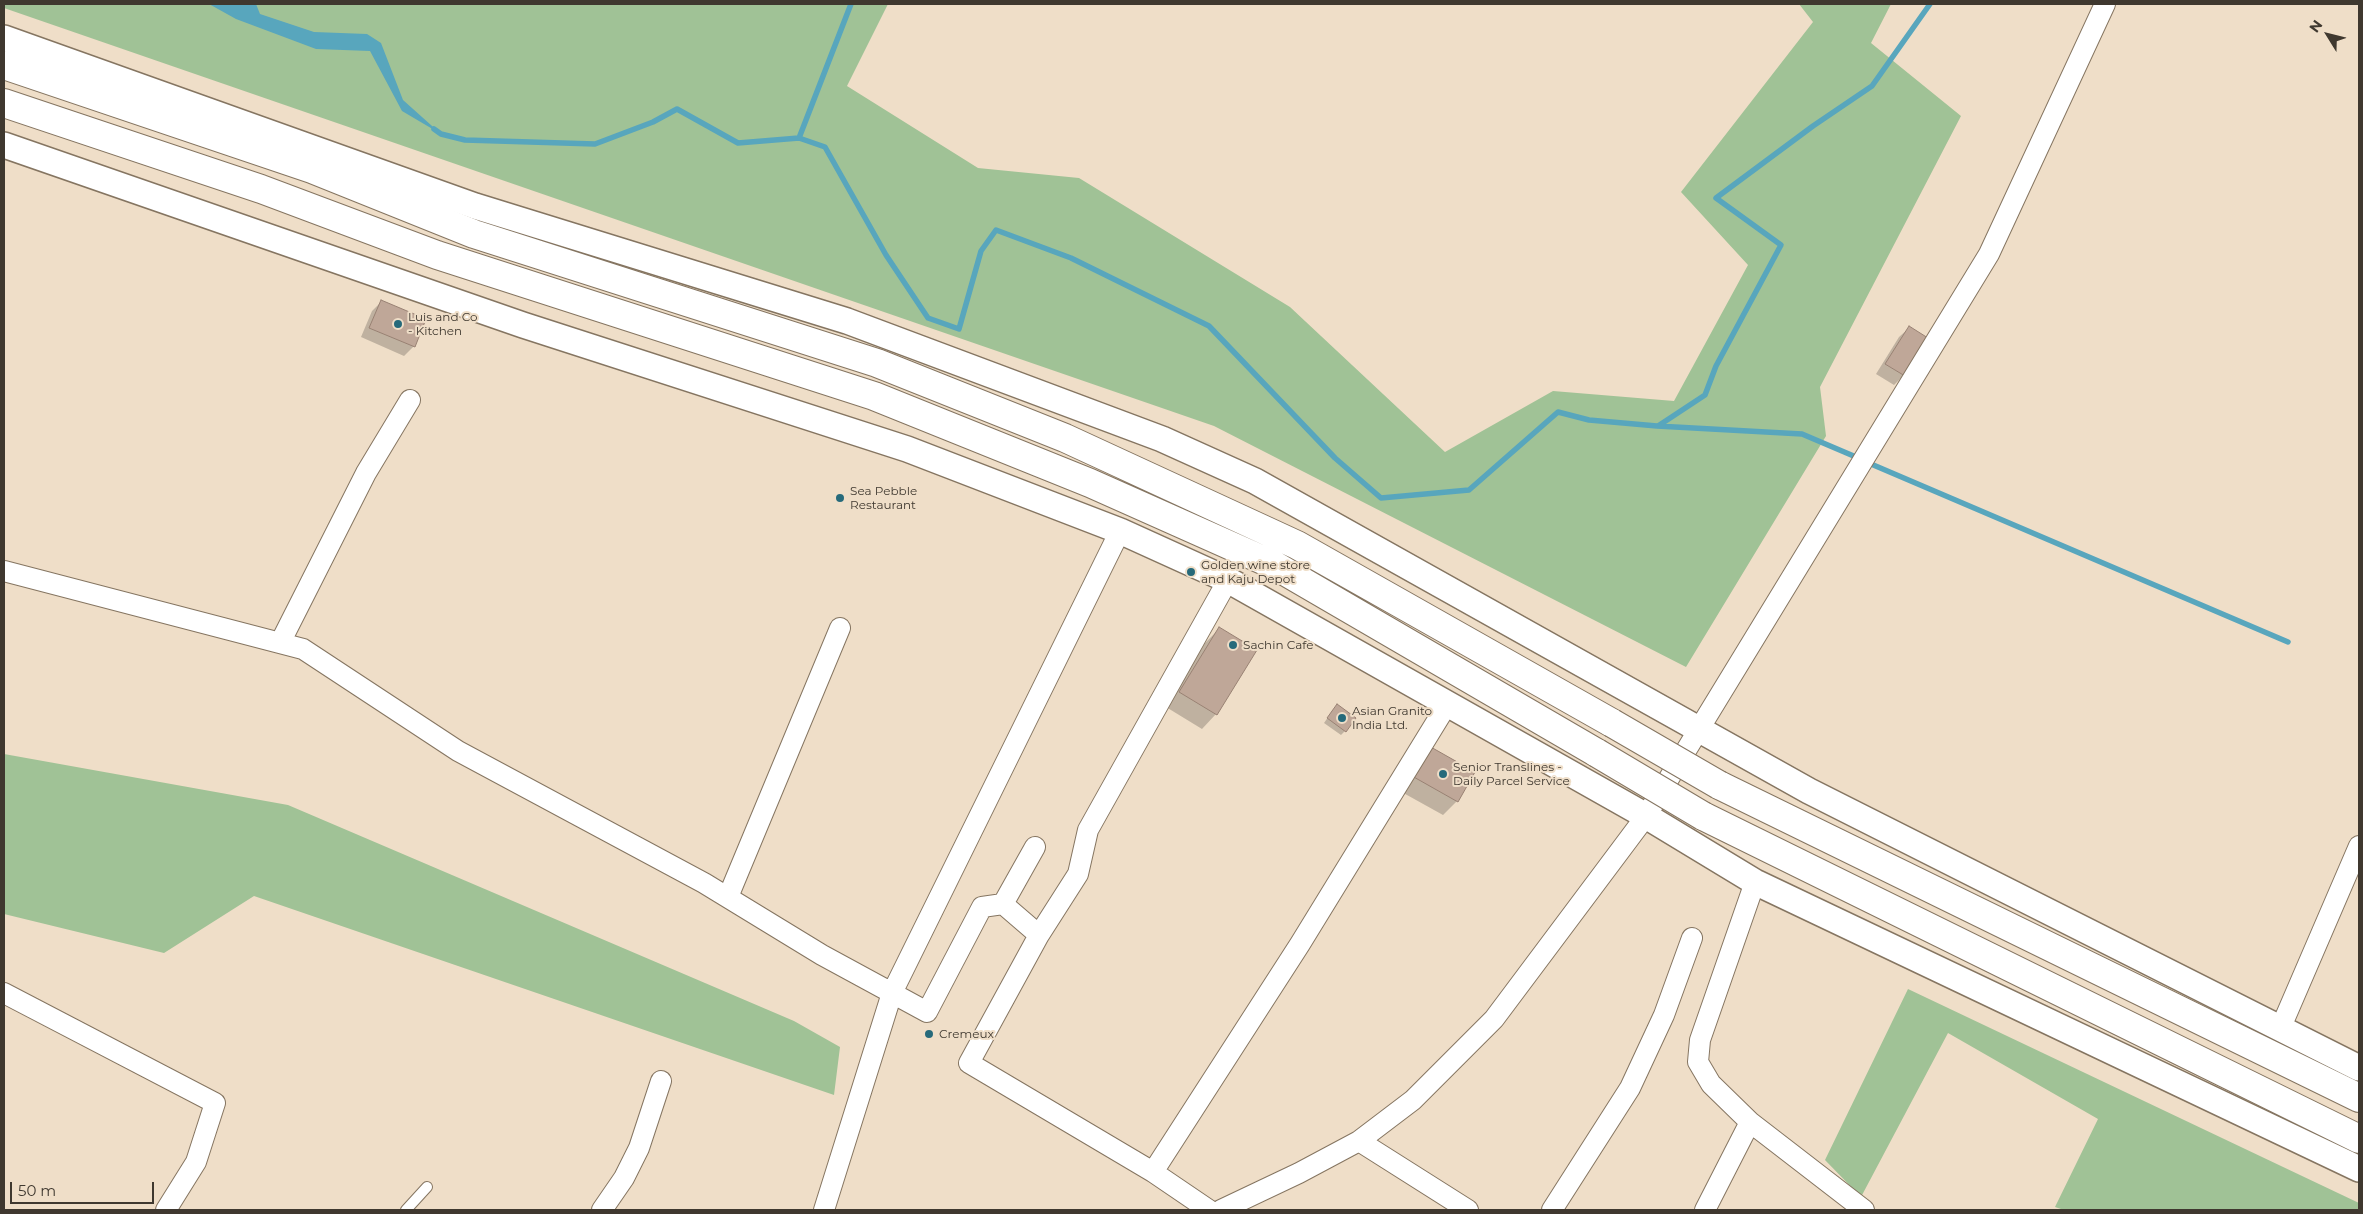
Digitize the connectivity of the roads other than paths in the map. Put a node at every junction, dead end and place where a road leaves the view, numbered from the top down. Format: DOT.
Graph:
graph roads {
  1 [pos="2105,4"];
  2 [pos="4,38"];
  3 [pos="4,65"];
  4 [pos="4,103"];
  5 [pos="4,145"];
  6 [pos="410,400"];
  7 [pos="1120,531"];
  8 [pos="4,571"];
  9 [pos="1228,580"];
  10 [pos="840,628"];
  11 [pos="280,643"];
  12 [pos="1448,703"];
  13 [pos="1700,730"];
  14 [pos="1646,816"];
  15 [pos="2359,846"];
  16 [pos="1035,847"];
  17 [pos="1755,882"];
  18 [pos="728,897"];
  19 [pos="1003,904"];
  20 [pos="1039,935"];
  21 [pos="1692,938"];
  22 [pos="4,993"];
  23 [pos="892,993"];
  24 [pos="2281,1027"];
  25 [pos="2359,1068"];
  26 [pos="662,1080"];
  27 [pos="2359,1098"];
  28 [pos="1750,1122"];
  29 [pos="2359,1139"];
  30 [pos="1359,1141"];
  31 [pos="2359,1169"];
  32 [pos="1153,1172"];
  33 [pos="427,1187"];
  34 [pos="166,1210"];
  35 [pos="406,1210"];
  36 [pos="602,1210"];
  37 [pos="824,1210"];
  38 [pos="1209,1210"];
  39 [pos="1221,1210"];
  40 [pos="1468,1210"];
  41 [pos="1552,1210"];
  42 [pos="1705,1210"];
  43 [pos="1864,1210"];
  1 -- 13 [label="street"];
  2 -- 13 [label="street"];
  3 -- 27 [label="highway, bridge"];
  4 -- 29 [label="highway, bridge"];
  5 -- 7 [label="street"];
  6 -- 11 [label="street"];
  7 -- 9 [label="street"];
  7 -- 23 [label="street"];
  8 -- 11 [label="street"];
  9 -- 12 [label="street"];
  9 -- 20 [label="street"];
  10 -- 18 [label="street"];
  11 -- 18 [label="street"];
  12 -- 14 [label="street"];
  12 -- 32 [label="street"];
  13 -- 14 [label="street"];
  13 -- 24 [label="street"];
  14 -- 17 [label="street"];
  14 -- 30 [label="street"];
  15 -- 24 [label="street"];
  16 -- 19 [label="street"];
  17 -- 28 [label="street"];
  17 -- 31 [label="street"];
  18 -- 23 [label="street"];
  19 -- 20 [label="street"];
  19 -- 23 [label="street"];
  20 -- 32 [label="street"];
  21 -- 41 [label="street"];
  22 -- 34 [label="street"];
  23 -- 37 [label="street"];
  24 -- 25 [label="street"];
  26 -- 36 [label="street"];
  28 -- 42 [label="street"];
  28 -- 43 [label="street"];
  30 -- 39 [label="street"];
  30 -- 40 [label="street"];
  32 -- 38 [label="street"];
  33 -- 35 [label="lane"];
}
